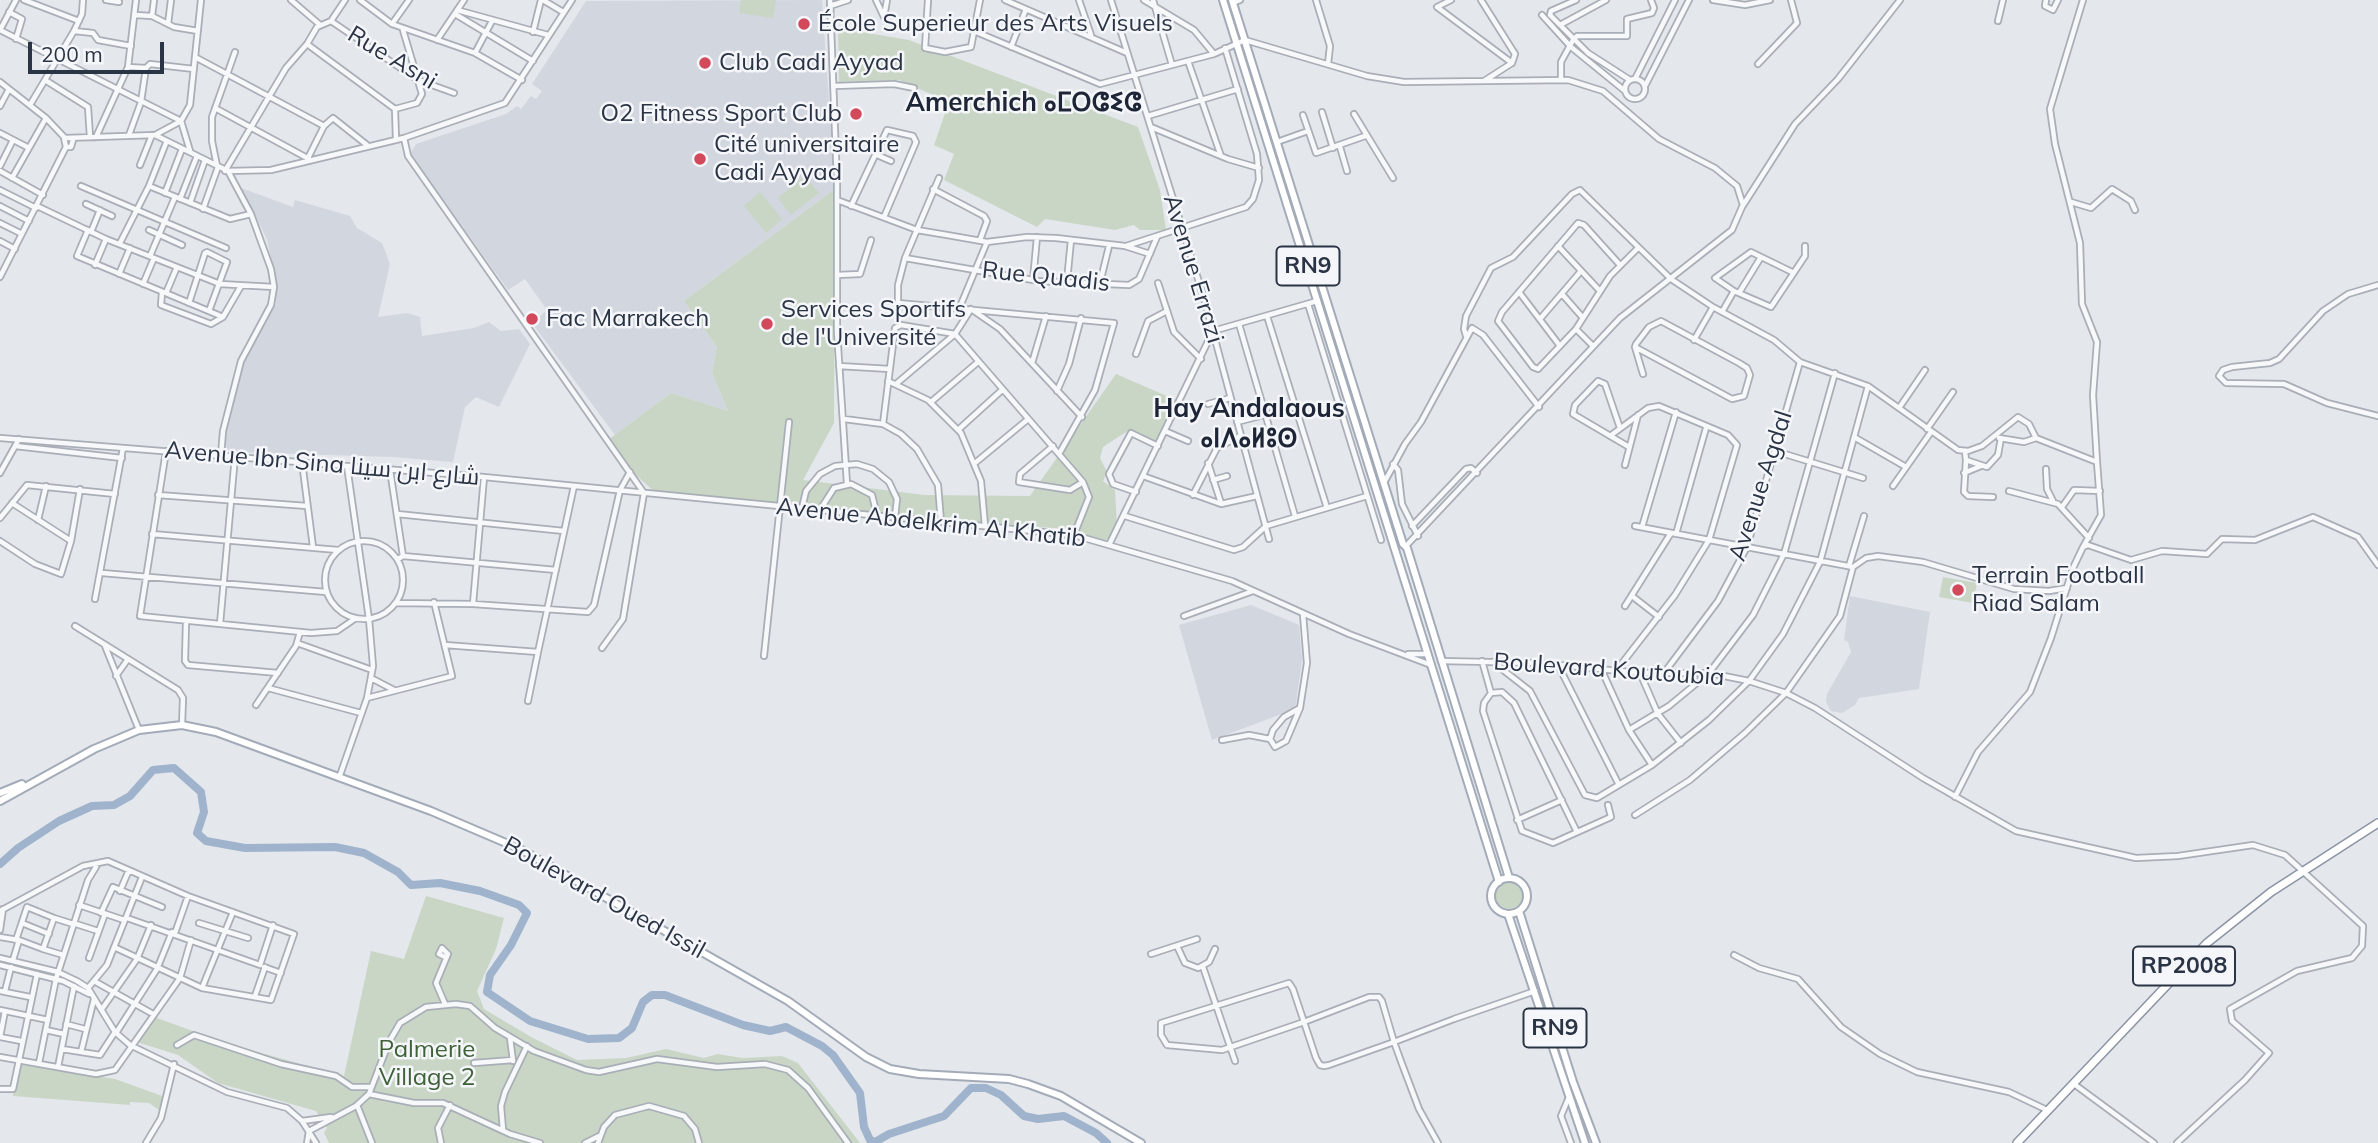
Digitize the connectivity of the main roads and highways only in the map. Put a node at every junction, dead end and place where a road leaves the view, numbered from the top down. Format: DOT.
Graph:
graph roads {
  1 [pos="1223,0"];
  2 [pos="1235,1"];
  3 [pos="1403,548"];
  4 [pos="49,773"];
  5 [pos="0,793"];
  6 [pos="0,801"];
  7 [pos="2378,823"];
  8 [pos="1509,878"];
  9 [pos="1499,882"];
  10 [pos="1519,911"];
  11 [pos="1508,914"];
  12 [pos="1141,1143"];
  13 [pos="1585,1143"];
  14 [pos="1596,1143"];
  15 [pos="2017,1143"];
  1 -- 3 [label="main road, RN9"];
  2 -- 3 [label="main road, RN9"];
  3 -- 8 [label="main road, RN9"];
  3 -- 9 [label="main road, RN9"];
  4 -- 5 [label="main road, Boulevard Oued Issil"];
  4 -- 6 [label="main road, Boulevard Oued Issil"];
  4 -- 12 [label="main road, Boulevard Oued Issil"];
  7 -- 15 [label="highway, RP2008"];
  8 -- 9 [label="main road"];
  8 -- 10 [label="main road, RN9"];
  9 -- 11 [label="main road, RN9"];
  10 -- 11 [label="main road"];
  10 -- 14 [label="main road, RN9"];
  11 -- 13 [label="main road, RN9"];
}
